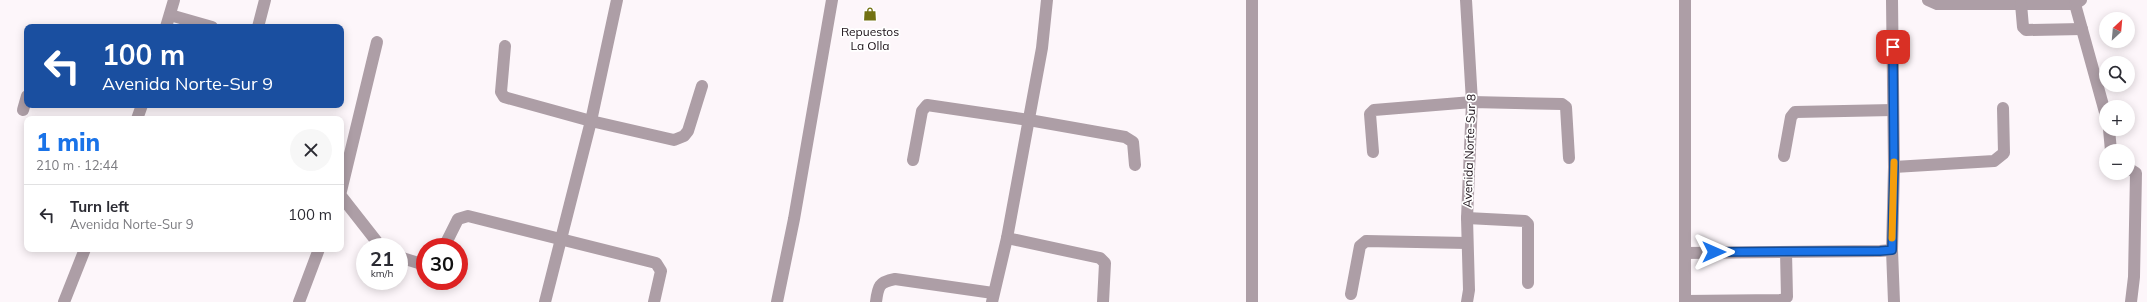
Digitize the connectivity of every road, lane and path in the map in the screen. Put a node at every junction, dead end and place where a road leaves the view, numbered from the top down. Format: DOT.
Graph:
graph roads {
  1 [pos="174,0"];
  2 [pos="265,0"];
  3 [pos="617,0"];
  4 [pos="832,0"];
  5 [pos="1047,0"];
  6 [pos="1252,0"];
  7 [pos="1466,0"];
  8 [pos="1685,0"];
  9 [pos="1892,0"];
  10 [pos="1928,0"];
  11 [pos="2078,2"];
  12 [pos="2021,4"];
  13 [pos="170,15"];
  14 [pos="167,24"];
  15 [pos="202,24"];
  16 [pos="259,24"];
  17 [pos="2082,29"];
  18 [pos="377,42"];
  19 [pos="505,46"];
  20 [pos="702,86"];
  21 [pos="2100,100"];
  22 [pos="1472,102"];
  23 [pos="24,106"];
  24 [pos="2003,108"];
  25 [pos="23,110"];
  26 [pos="1893,110"];
  27 [pos="1029,120"];
  28 [pos="591,121"];
  29 [pos="1373,152"];
  30 [pos="1784,156"];
  31 [pos="1569,158"];
  32 [pos="913,160"];
  33 [pos="1135,165"];
  34 [pos="1894,167"];
  35 [pos="2135,172"];
  36 [pos="344,179"];
  37 [pos="344,200"];
  38 [pos="1467,218"];
  39 [pos="374,238"];
  40 [pos="448,238"];
  41 [pos="561,238"];
  42 [pos="1007,238"];
  43 [pos="1467,243"];
  44 [pos="1892,250"];
  45 [pos="84,252"];
  46 [pos="319,252"];
  47 [pos="1786,252"];
  48 [pos="1685,253"];
  49 [pos="1528,283"];
  50 [pos="1351,294"];
  51 [pos="992,297"];
  52 [pos="64,302"];
  53 [pos="299,302"];
  54 [pos="546,302"];
  55 [pos="654,302"];
  56 [pos="777,302"];
  57 [pos="876,302"];
  58 [pos="1103,302"];
  59 [pos="1252,302"];
  60 [pos="1466,302"];
  61 [pos="1685,302"];
  62 [pos="1894,302"];
  63 [pos="2131,302"];
  1 -- 13 [label="street"];
  2 -- 16 [label="street"];
  3 -- 28 [label="street"];
  4 -- 56 [label="street"];
  5 -- 27 [label="street"];
  6 -- 59 [label="street"];
  7 -- 22 [label="street, Avenida Norte-Sur 8"];
  8 -- 48 [label="street"];
  9 -- 26 [label="street"];
  10 -- 12 [label="street"];
  11 -- 12 [label="street"];
  11 -- 17 [label="street"];
  12 -- 17 [label="street"];
  13 -- 14 [label="street"];
  13 -- 15 [label="street"];
  17 -- 21 [label="street"];
  18 -- 36 [label="street"];
  19 -- 28 [label="street"];
  20 -- 28 [label="street"];
  22 -- 29 [label="street"];
  22 -- 31 [label="street"];
  22 -- 38 [label="street, Avenida Norte-Sur 8"];
  23 -- 25 [label="street"];
  24 -- 34 [label="street"];
  26 -- 30 [label="street"];
  26 -- 34 [label="street"];
  27 -- 32 [label="street"];
  27 -- 33 [label="street"];
  27 -- 42 [label="street"];
  28 -- 41 [label="street"];
  34 -- 44 [label="street"];
  35 -- 63 [label="street"];
  37 -- 39 [label="street"];
  38 -- 43 [label="street, Avenida Norte-Sur 8"];
  38 -- 49 [label="street"];
  40 -- 41 [label="street"];
  41 -- 54 [label="street"];
  41 -- 55 [label="street"];
  42 -- 51 [label="street"];
  42 -- 58 [label="street"];
  43 -- 50 [label="street"];
  43 -- 60 [label="street, Avenida Norte-Sur 8"];
  44 -- 47 [label="street"];
  44 -- 62 [label="street"];
  45 -- 52 [label="street"];
  46 -- 53 [label="street"];
  47 -- 48 [label="street"];
  47 -- 61 [label="street"];
  48 -- 61 [label="street"];
  51 -- 57 [label="street"];
}
